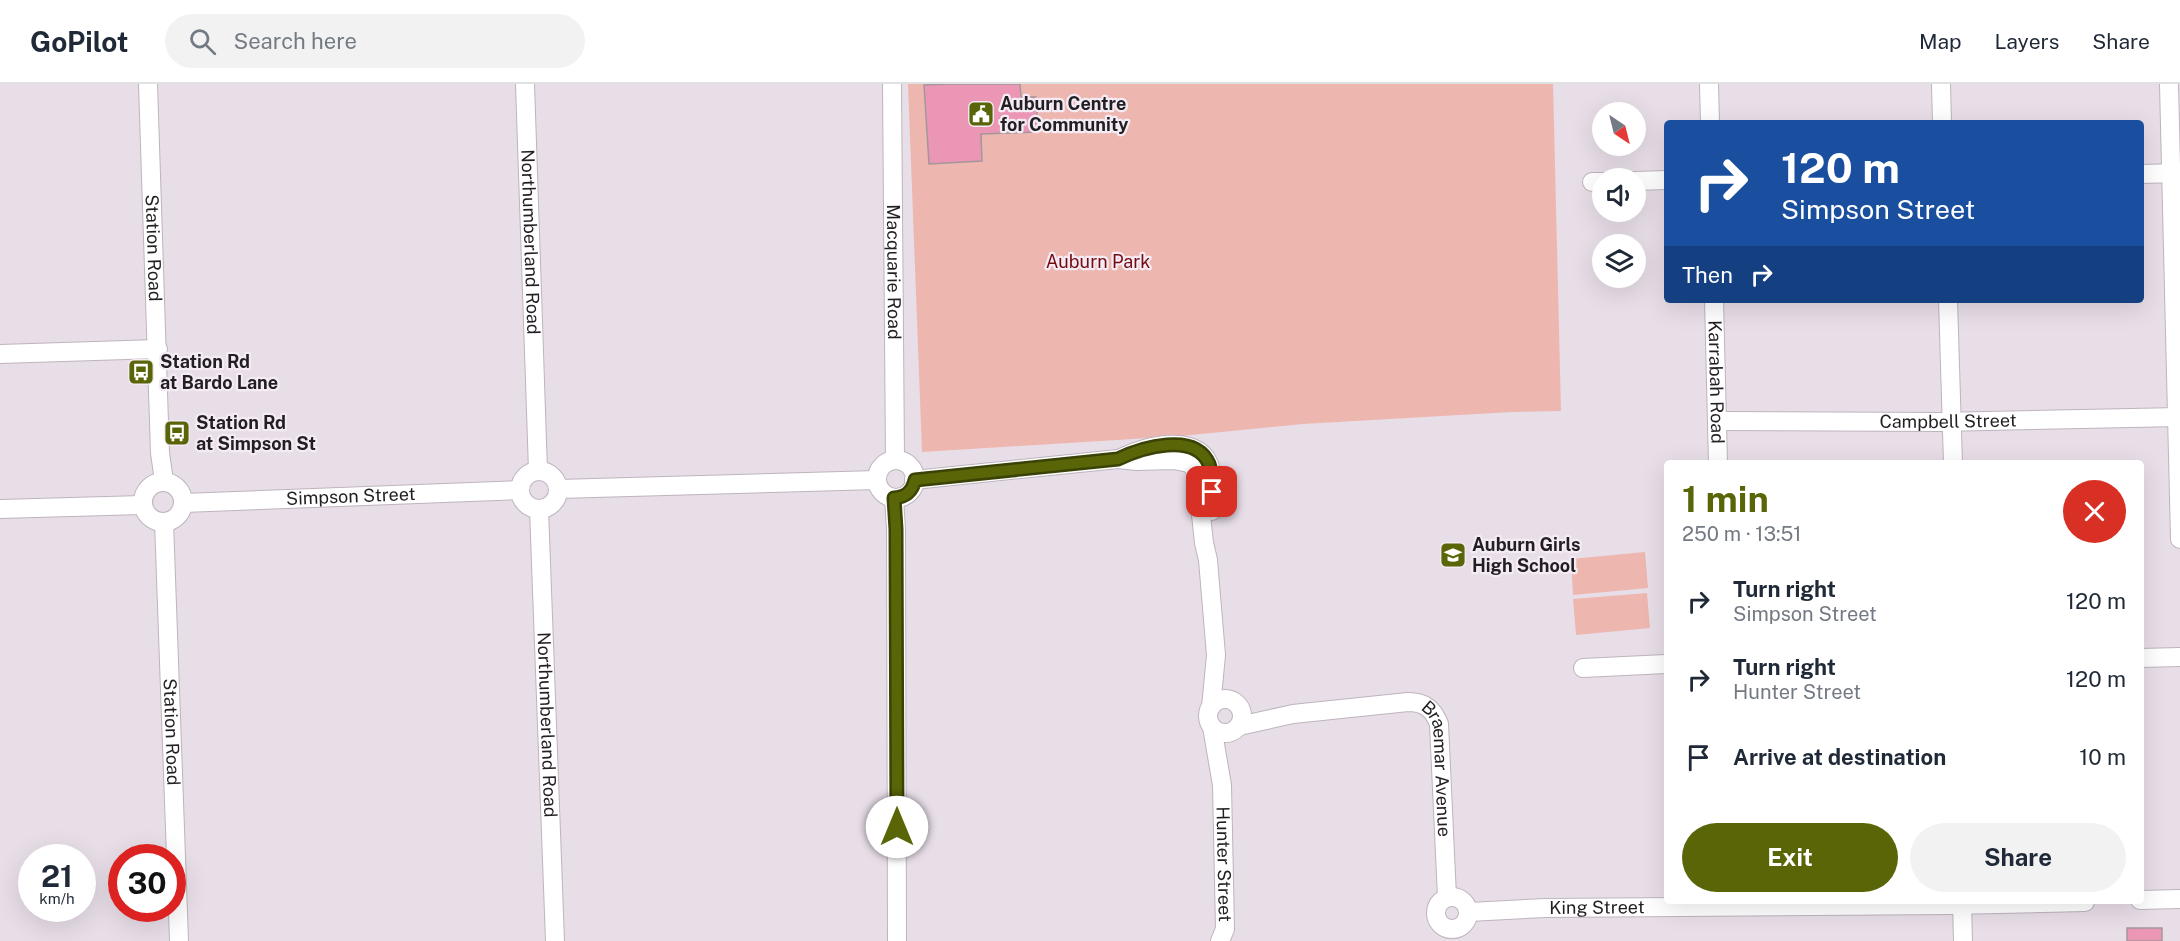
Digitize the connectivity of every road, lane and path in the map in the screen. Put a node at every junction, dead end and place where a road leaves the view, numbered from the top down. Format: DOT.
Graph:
graph roads {
  1 [pos="148,84"];
  2 [pos="525,84"];
  3 [pos="892,84"];
  4 [pos="1709,84"];
  5 [pos="1941,84"];
  6 [pos="2169,84"];
  7 [pos="1710,120"];
  8 [pos="1942,120"];
  9 [pos="2176,173"];
  10 [pos="2144,174"];
  11 [pos="1664,180"];
  12 [pos="1646,181"];
  13 [pos="1714,303"];
  14 [pos="1948,303"];
  15 [pos="158,349"];
  16 [pos="0,354"];
  17 [pos="2179,417"];
  18 [pos="1717,421"];
  19 [pos="1952,422"];
  20 [pos="1118,459"];
  21 [pos="895,460"];
  22 [pos="1718,460"];
  23 [pos="1953,460"];
  24 [pos="538,471"];
  25 [pos="877,480"];
  26 [pos="915,480"];
  27 [pos="164,481"];
  28 [pos="558,489"];
  29 [pos="520,490"];
  30 [pos="894,498"];
  31 [pos="183,503"];
  32 [pos="143,505"];
  33 [pos="0,509"];
  34 [pos="539,509"];
  35 [pos="164,522"];
  36 [pos="2180,538"];
  37 [pos="1208,560"];
  38 [pos="1216,655"];
  39 [pos="2180,657"];
  40 [pos="2144,658"];
  41 [pos="1664,664"];
  42 [pos="1583,668"];
  43 [pos="1235,703"];
  44 [pos="1211,706"];
  45 [pos="1293,714"];
  46 [pos="1212,727"];
  47 [pos="1235,729"];
  48 [pos="1222,785"];
  49 [pos="1447,897"];
  50 [pos="2180,899"];
  51 [pos="2144,900"];
  52 [pos="1879,904"];
  53 [pos="1962,904"];
  54 [pos="1469,912"];
  55 [pos="1449,935"];
  56 [pos="179,941"];
  57 [pos="555,941"];
  58 [pos="897,941"];
  59 [pos="1220,941"];
  60 [pos="1963,941"];
  1 -- 15 [label="street, Station Road"];
  2 -- 24 [label="street, Northumberland Road"];
  3 -- 21 [label="street, Macquarie Road"];
  4 -- 7 [label="street"];
  5 -- 8 [label="street"];
  6 -- 9 [label="street"];
  9 -- 10 [label="street"];
  9 -- 17 [label="street"];
  11 -- 12 [label="street"];
  13 -- 18 [label="street, Karrabah Road"];
  14 -- 19 [label="street"];
  15 -- 16 [label="street"];
  15 -- 27 [label="street, Station Road"];
  17 -- 19 [label="street, Campbell Street"];
  17 -- 36 [label="street"];
  18 -- 19 [label="street, Campbell Street"];
  18 -- 22 [label="street, Karrabah Road"];
  19 -- 23 [label="street"];
  20 -- 26 [label="street"];
  20 -- 37 [label="street"];
  20 -- 37 [label="street"];
  21 -- 25 [label="street"];
  21 -- 26 [label="street"];
  24 -- 28 [label="street"];
  24 -- 29 [label="street"];
  25 -- 28 [label="street"];
  25 -- 30 [label="street"];
  26 -- 30 [label="street"];
  27 -- 31 [label="street"];
  27 -- 32 [label="street"];
  28 -- 34 [label="street"];
  29 -- 31 [label="street, Simpson Street"];
  29 -- 34 [label="street"];
  30 -- 58 [label="street"];
  31 -- 35 [label="street"];
  32 -- 33 [label="street"];
  32 -- 35 [label="street"];
  34 -- 57 [label="street, Northumberland Road"];
  35 -- 56 [label="street, Station Road"];
  37 -- 38 [label="street"];
  38 -- 43 [label="street"];
  38 -- 44 [label="street"];
  39 -- 40 [label="street"];
  41 -- 42 [label="street"];
  43 -- 44 [label="street"];
  43 -- 45 [label="street, Braemar Avenue"];
  43 -- 47 [label="street"];
  44 -- 46 [label="street"];
  45 -- 47 [label="street, Braemar Avenue"];
  45 -- 49 [label="street, Braemar Avenue"];
  46 -- 47 [label="street"];
  46 -- 48 [label="street, Hunter Street"];
  47 -- 48 [label="street, Hunter Street"];
  48 -- 59 [label="street, Hunter Street"];
  49 -- 54 [label="street"];
  49 -- 55 [label="street"];
  50 -- 51 [label="street"];
  52 -- 54 [label="street, King Street"];
  53 -- 60 [label="street"];
  54 -- 55 [label="street"];
}
